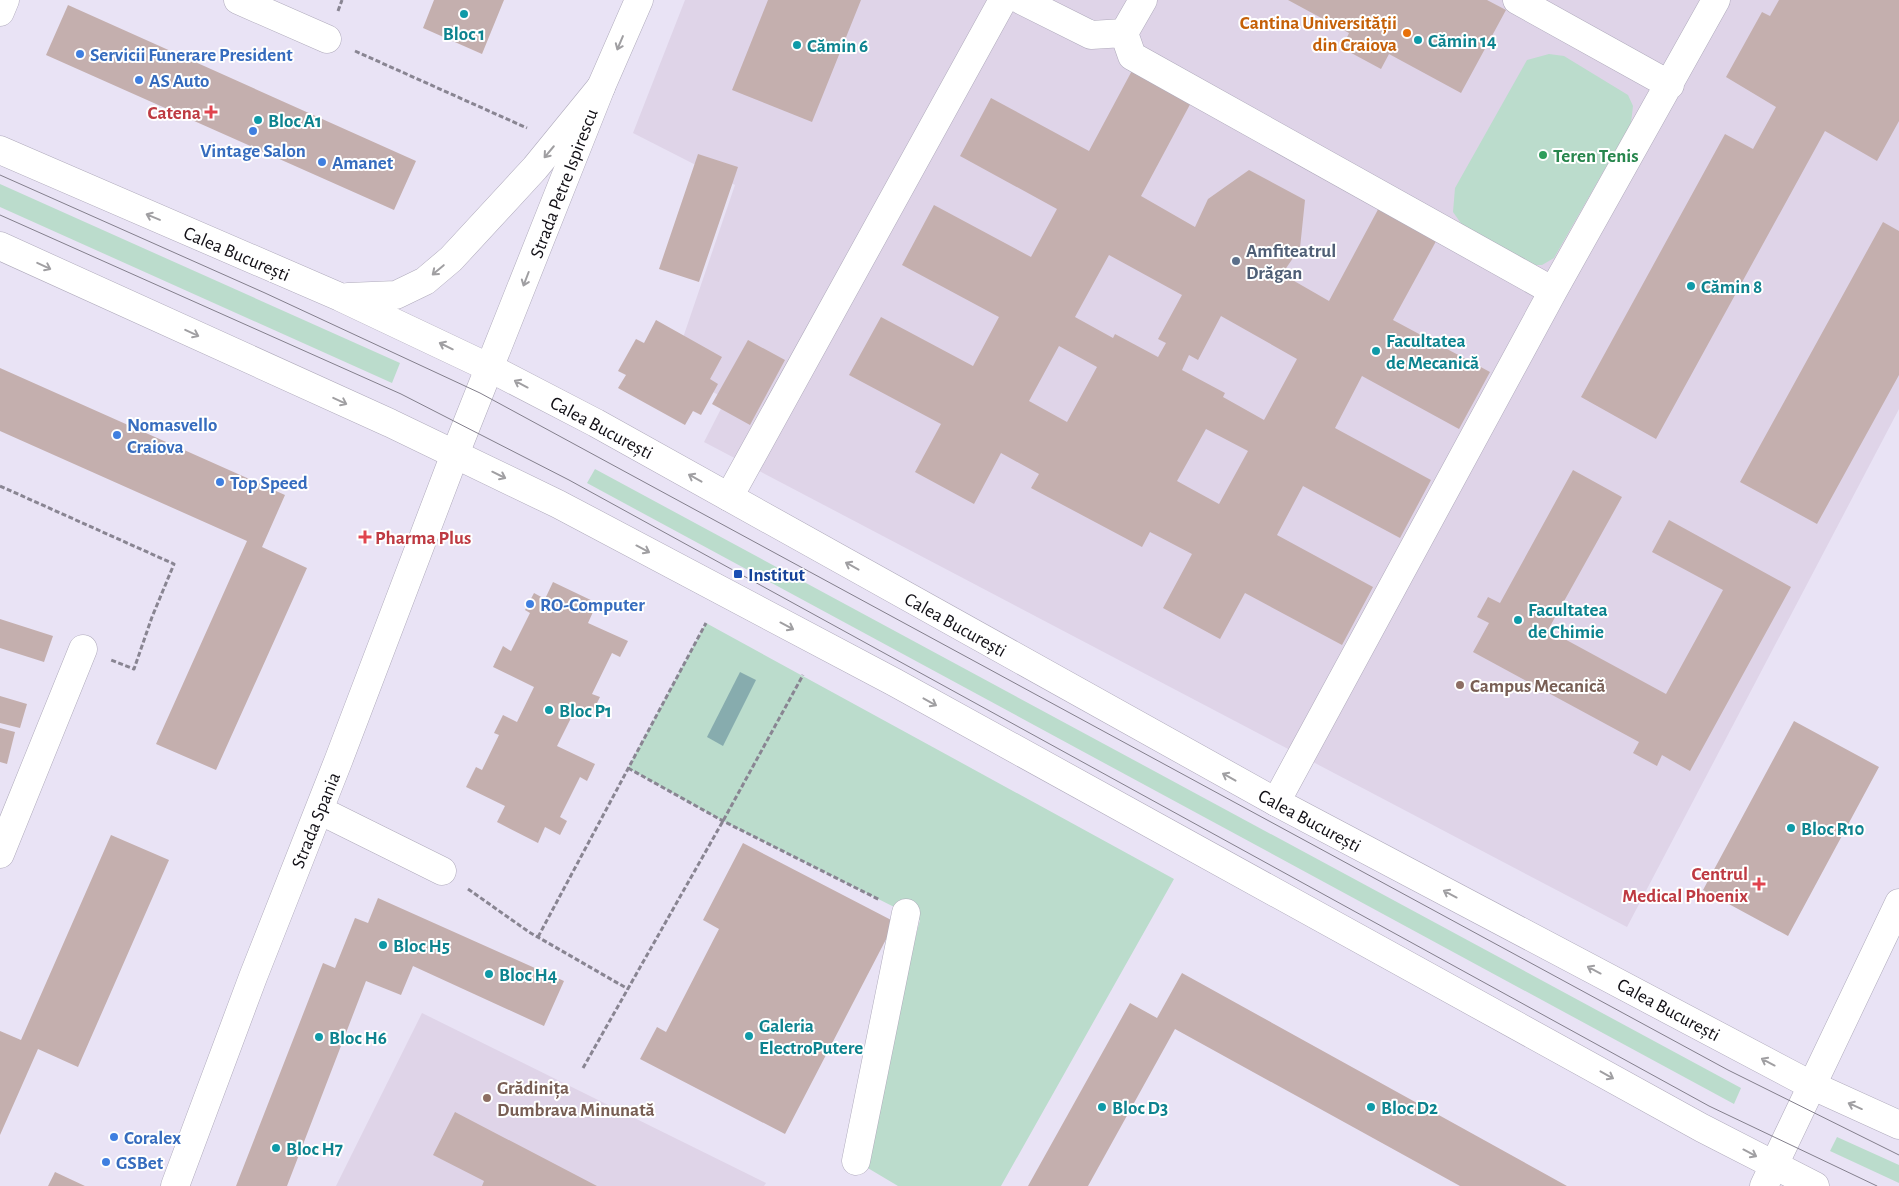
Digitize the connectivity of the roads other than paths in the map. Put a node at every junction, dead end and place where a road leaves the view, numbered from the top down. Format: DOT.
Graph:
graph roads {
  1 [pos="5,0"];
  2 [pos="238,0"];
  3 [pos="639,0"];
  4 [pos="1003,0"];
  5 [pos="1021,0"];
  6 [pos="1144,0"];
  7 [pos="1517,0"];
  8 [pos="1716,0"];
  9 [pos="0,12"];
  10 [pos="1124,33"];
  11 [pos="327,39"];
  12 [pos="1670,85"];
  13 [pos="601,86"];
  14 [pos="0,150"];
  15 [pos="0,246"];
  16 [pos="1553,291"];
  17 [pos="340,297"];
  18 [pos="490,368"];
  19 [pos="455,454"];
  20 [pos="729,497"];
  21 [pos="83,649"];
  22 [pos="1276,802"];
  23 [pos="319,810"];
  24 [pos="0,854"];
  25 [pos="442,871"];
  26 [pos="1899,903"];
  27 [pos="906,913"];
  28 [pos="1812,1085"];
  29 [pos="1899,1125"];
  30 [pos="856,1161"];
  31 [pos="1769,1176"];
  32 [pos="175,1186"];
  33 [pos="1814,1186"];
  1 -- 9 [label="main road"];
  2 -- 11 [label="main road"];
  3 -- 13 [label="main road, Strada Petre Ispirescu, one-way"];
  4 -- 20 [label="main road"];
  5 -- 10 [label="main road"];
  6 -- 10 [label="main road"];
  7 -- 12 [label="main road"];
  8 -- 12 [label="main road"];
  10 -- 16 [label="main road"];
  12 -- 16 [label="main road"];
  13 -- 17 [label="main road, one-way"];
  13 -- 18 [label="main road, Strada Petre Ispirescu, one-way"];
  17 -- 14 [label="main road, Calea București, one-way"];
  15 -- 19 [label="main road, one-way"];
  16 -- 22 [label="main road"];
  18 -- 17 [label="main road, Calea București, one-way"];
  18 -- 19 [label="main road, Strada Petre Ispirescu"];
  20 -- 18 [label="main road, Calea București, one-way"];
  19 -- 23 [label="main road, Strada Spania"];
  19 -- 31 [label="main road, one-way"];
  22 -- 20 [label="main road, Calea București, one-way"];
  21 -- 24 [label="main road"];
  28 -- 22 [label="main road, Calea București, one-way"];
  23 -- 25 [label="main road"];
  23 -- 32 [label="main road, Strada Spania"];
  26 -- 28 [label="main road"];
  27 -- 30 [label="main road"];
  29 -- 28 [label="main road, Calea București, one-way"];
  28 -- 31 [label="main road"];
  31 -- 33 [label="main road"];
}
